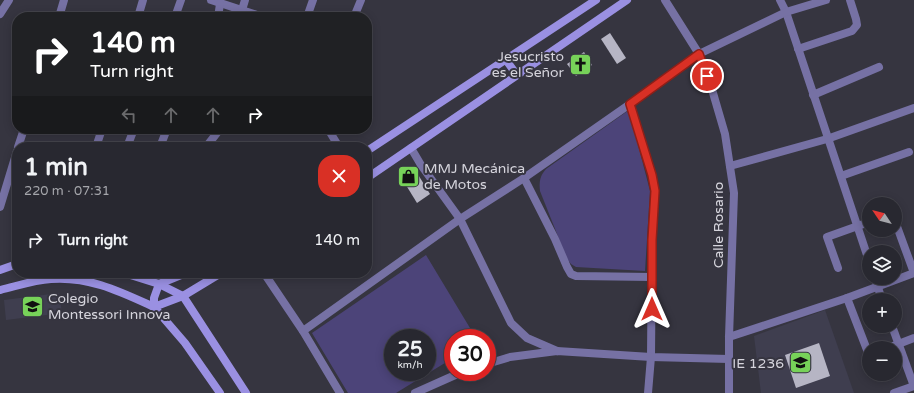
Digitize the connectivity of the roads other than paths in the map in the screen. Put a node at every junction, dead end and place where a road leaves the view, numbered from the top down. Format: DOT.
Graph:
graph roads {
  1 [pos="9,0"];
  2 [pos="64,0"];
  3 [pos="143,0"];
  4 [pos="181,0"];
  5 [pos="210,0"];
  6 [pos="245,0"];
  7 [pos="313,0"];
  8 [pos="361,0"];
  9 [pos="596,0"];
  10 [pos="627,0"];
  11 [pos="665,0"];
  12 [pos="780,0"];
  13 [pos="826,0"];
  14 [pos="850,0"];
  15 [pos="220,4"];
  16 [pos="242,10"];
  17 [pos="60,12"];
  18 [pos="139,12"];
  19 [pos="177,12"];
  20 [pos="219,12"];
  21 [pos="248,12"];
  22 [pos="309,12"];
  23 [pos="356,12"];
  24 [pos="786,12"];
  25 [pos="0,14"];
  26 [pos="798,49"];
  27 [pos="699,54"];
  28 [pos="506,60"];
  29 [pos="879,67"];
  30 [pos="517,75"];
  31 [pos="813,95"];
  32 [pos="630,104"];
  33 [pos="914,108"];
  34 [pos="216,134"];
  35 [pos="828,139"];
  36 [pos="210,142"];
  37 [pos="372,148"];
  38 [pos="411,148"];
  39 [pos="909,152"];
  40 [pos="730,166"];
  41 [pos="12,167"];
  42 [pos="372,175"];
  43 [pos="841,176"];
  44 [pos="524,178"];
  45 [pos="0,207"];
  46 [pos="460,219"];
  47 [pos="862,225"];
  48 [pos="858,226"];
  49 [pos="901,237"];
  50 [pos="864,245"];
  51 [pos="12,266"];
  52 [pos="838,268"];
  53 [pos="0,270"];
  54 [pos="914,273"];
  55 [pos="652,277"];
  56 [pos="140,278"];
  57 [pos="174,278"];
  58 [pos="213,278"];
  59 [pos="267,278"];
  60 [pos="159,284"];
  61 [pos="877,287"];
  62 [pos="0,290"];
  63 [pos="879,293"];
  64 [pos="183,296"];
  65 [pos="847,298"];
  66 [pos="154,307"];
  67 [pos="304,331"];
  68 [pos="729,337"];
  69 [pos="914,338"];
  70 [pos="864,341"];
  71 [pos="902,343"];
  72 [pos="557,351"];
  73 [pos="902,352"];
  74 [pos="652,357"];
  75 [pos="729,359"];
  76 [pos="496,361"];
  77 [pos="444,381"];
  78 [pos="914,386"];
  79 [pos="420,392"];
  80 [pos="220,393"];
  81 [pos="246,393"];
  82 [pos="340,393"];
  83 [pos="648,393"];
  84 [pos="729,393"];
  85 [pos="894,393"];
  1 -- 25 [label="street"];
  2 -- 17 [label="street"];
  3 -- 18 [label="street"];
  4 -- 19 [label="street"];
  5 -- 15 [label="street"];
  6 -- 16 [label="street"];
  7 -- 22 [label="street"];
  8 -- 23 [label="street"];
  9 -- 28 [label="main road"];
  10 -- 30 [label="main road"];
  11 -- 27 [label="street, Calle Rosario"];
  12 -- 24 [label="street"];
  13 -- 24 [label="street"];
  14 -- 26 [label="street"];
  15 -- 16 [label="street"];
  15 -- 20 [label="street"];
  16 -- 21 [label="street"];
  24 -- 26 [label="street"];
  24 -- 27 [label="street"];
  26 -- 31 [label="street"];
  27 -- 32 [label="street"];
  27 -- 40 [label="street, Calle Rosario"];
  28 -- 30 [label="main road"];
  28 -- 37 [label="main road"];
  29 -- 31 [label="street"];
  30 -- 38 [label="main road"];
  31 -- 35 [label="street"];
  32 -- 44 [label="street"];
  32 -- 55 [label="street"];
  33 -- 35 [label="street"];
  34 -- 36 [label="street"];
  35 -- 40 [label="street"];
  35 -- 43 [label="street"];
  38 -- 42 [label="main road"];
  38 -- 46 [label="street"];
  39 -- 43 [label="street"];
  40 -- 68 [label="street, Calle Rosario"];
  41 -- 45 [label="street"];
  43 -- 48 [label="street"];
  44 -- 46 [label="street"];
  44 -- 55 [label="street"];
  46 -- 67 [label="street"];
  46 -- 72 [label="street"];
  47 -- 48 [label="street"];
  48 -- 50 [label="street"];
  48 -- 52 [label="street"];
  49 -- 54 [label="street"];
  51 -- 53 [label="main road"];
  54 -- 61 [label="street"];
  55 -- 74 [label="street"];
  56 -- 60 [label="main road"];
  57 -- 60 [label="main road"];
  58 -- 64 [label="main road"];
  59 -- 67 [label="street"];
  60 -- 64 [label="main road"];
  60 -- 66 [label="main road"];
  61 -- 63 [label="street"];
  61 -- 65 [label="street"];
  62 -- 66 [label="main road"];
  64 -- 66 [label="main road"];
  64 -- 81 [label="main road"];
  65 -- 68 [label="street"];
  65 -- 70 [label="street"];
  66 -- 80 [label="main road"];
  67 -- 82 [label="street"];
  68 -- 75 [label="street, Calle Rosario"];
  69 -- 71 [label="street"];
  72 -- 74 [label="street"];
  72 -- 76 [label="street"];
  73 -- 78 [label="street"];
  74 -- 75 [label="street"];
  74 -- 83 [label="street"];
  75 -- 84 [label="street, Calle Rosario"];
  77 -- 79 [label="street"];
  78 -- 85 [label="street"];
}
